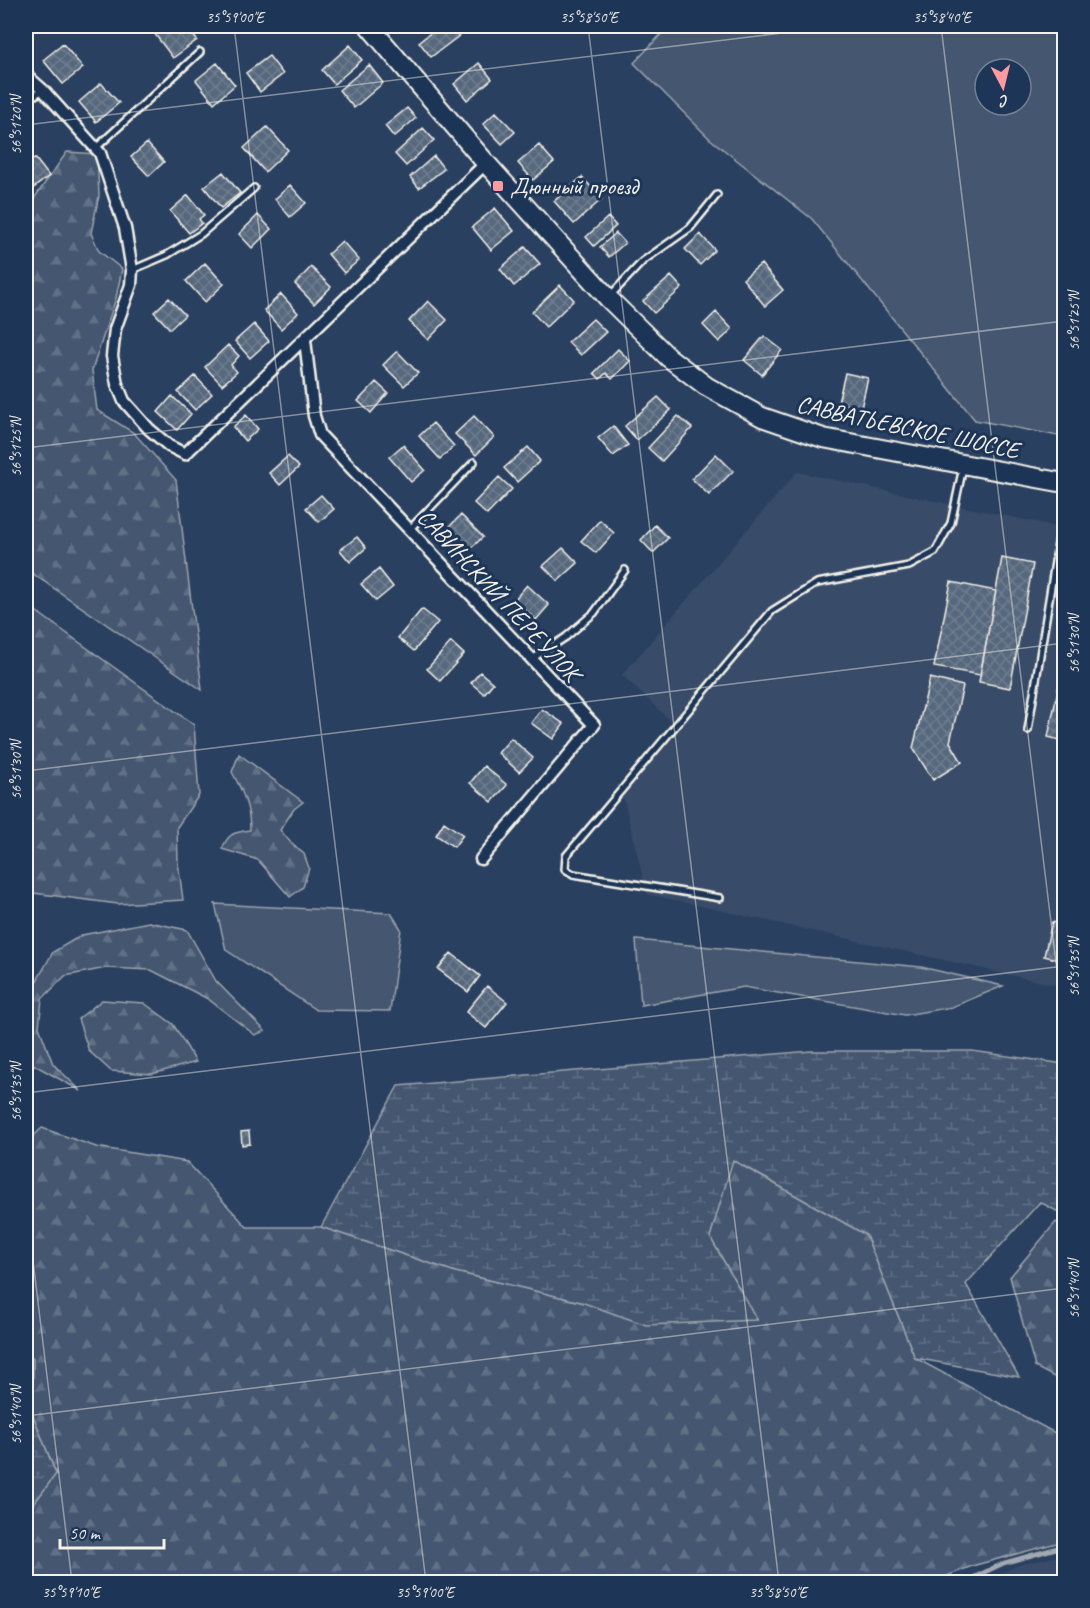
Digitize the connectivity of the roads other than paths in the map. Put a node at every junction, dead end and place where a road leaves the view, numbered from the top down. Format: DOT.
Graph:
graph roads {
  1 [pos="369,26"];
  2 [pos="200,52"];
  3 [pos="26,75"];
  4 [pos="43,90"];
  5 [pos="26,101"];
  6 [pos="96,148"];
  7 [pos="486,163"];
  8 [pos="254,188"];
  9 [pos="717,195"];
  10 [pos="132,270"];
  11 [pos="608,298"];
  12 [pos="305,340"];
  13 [pos="474,462"];
  14 [pos="963,465"];
  15 [pos="1065,483"];
  16 [pos="1065,506"];
  17 [pos="409,530"];
  18 [pos="624,570"];
  19 [pos="530,659"];
  20 [pos="1028,730"];
  21 [pos="481,859"];
  22 [pos="720,898"];
  1 -- 7 [label="main road, САВВАТЬЕВСКОЕ ШОССЕ"];
  2 -- 6 [label="lane"];
  3 -- 4 [label="street"];
  4 -- 5 [label="lane"];
  4 -- 6 [label="street"];
  6 -- 10 [label="street"];
  7 -- 11 [label="main road, САВВАТЬЕВСКОЕ ШОССЕ"];
  7 -- 12 [label="street"];
  8 -- 10 [label="lane"];
  9 -- 11 [label="lane"];
  10 -- 12 [label="street"];
  11 -- 14 [label="main road, САВВАТЬЕВСКОЕ ШОССЕ"];
  12 -- 17 [label="street, САВИНСКИЙ ПЕРЕУЛОК"];
  13 -- 17 [label="lane"];
  14 -- 15 [label="main road, САВВАТЬЕВСКОЕ ШОССЕ"];
  14 -- 22 [label="lane"];
  16 -- 20 [label="lane"];
  17 -- 19 [label="street, САВИНСКИЙ ПЕРЕУЛОК"];
  18 -- 19 [label="lane"];
  19 -- 21 [label="street, САВИНСКИЙ ПЕРЕУЛОК"];
}
